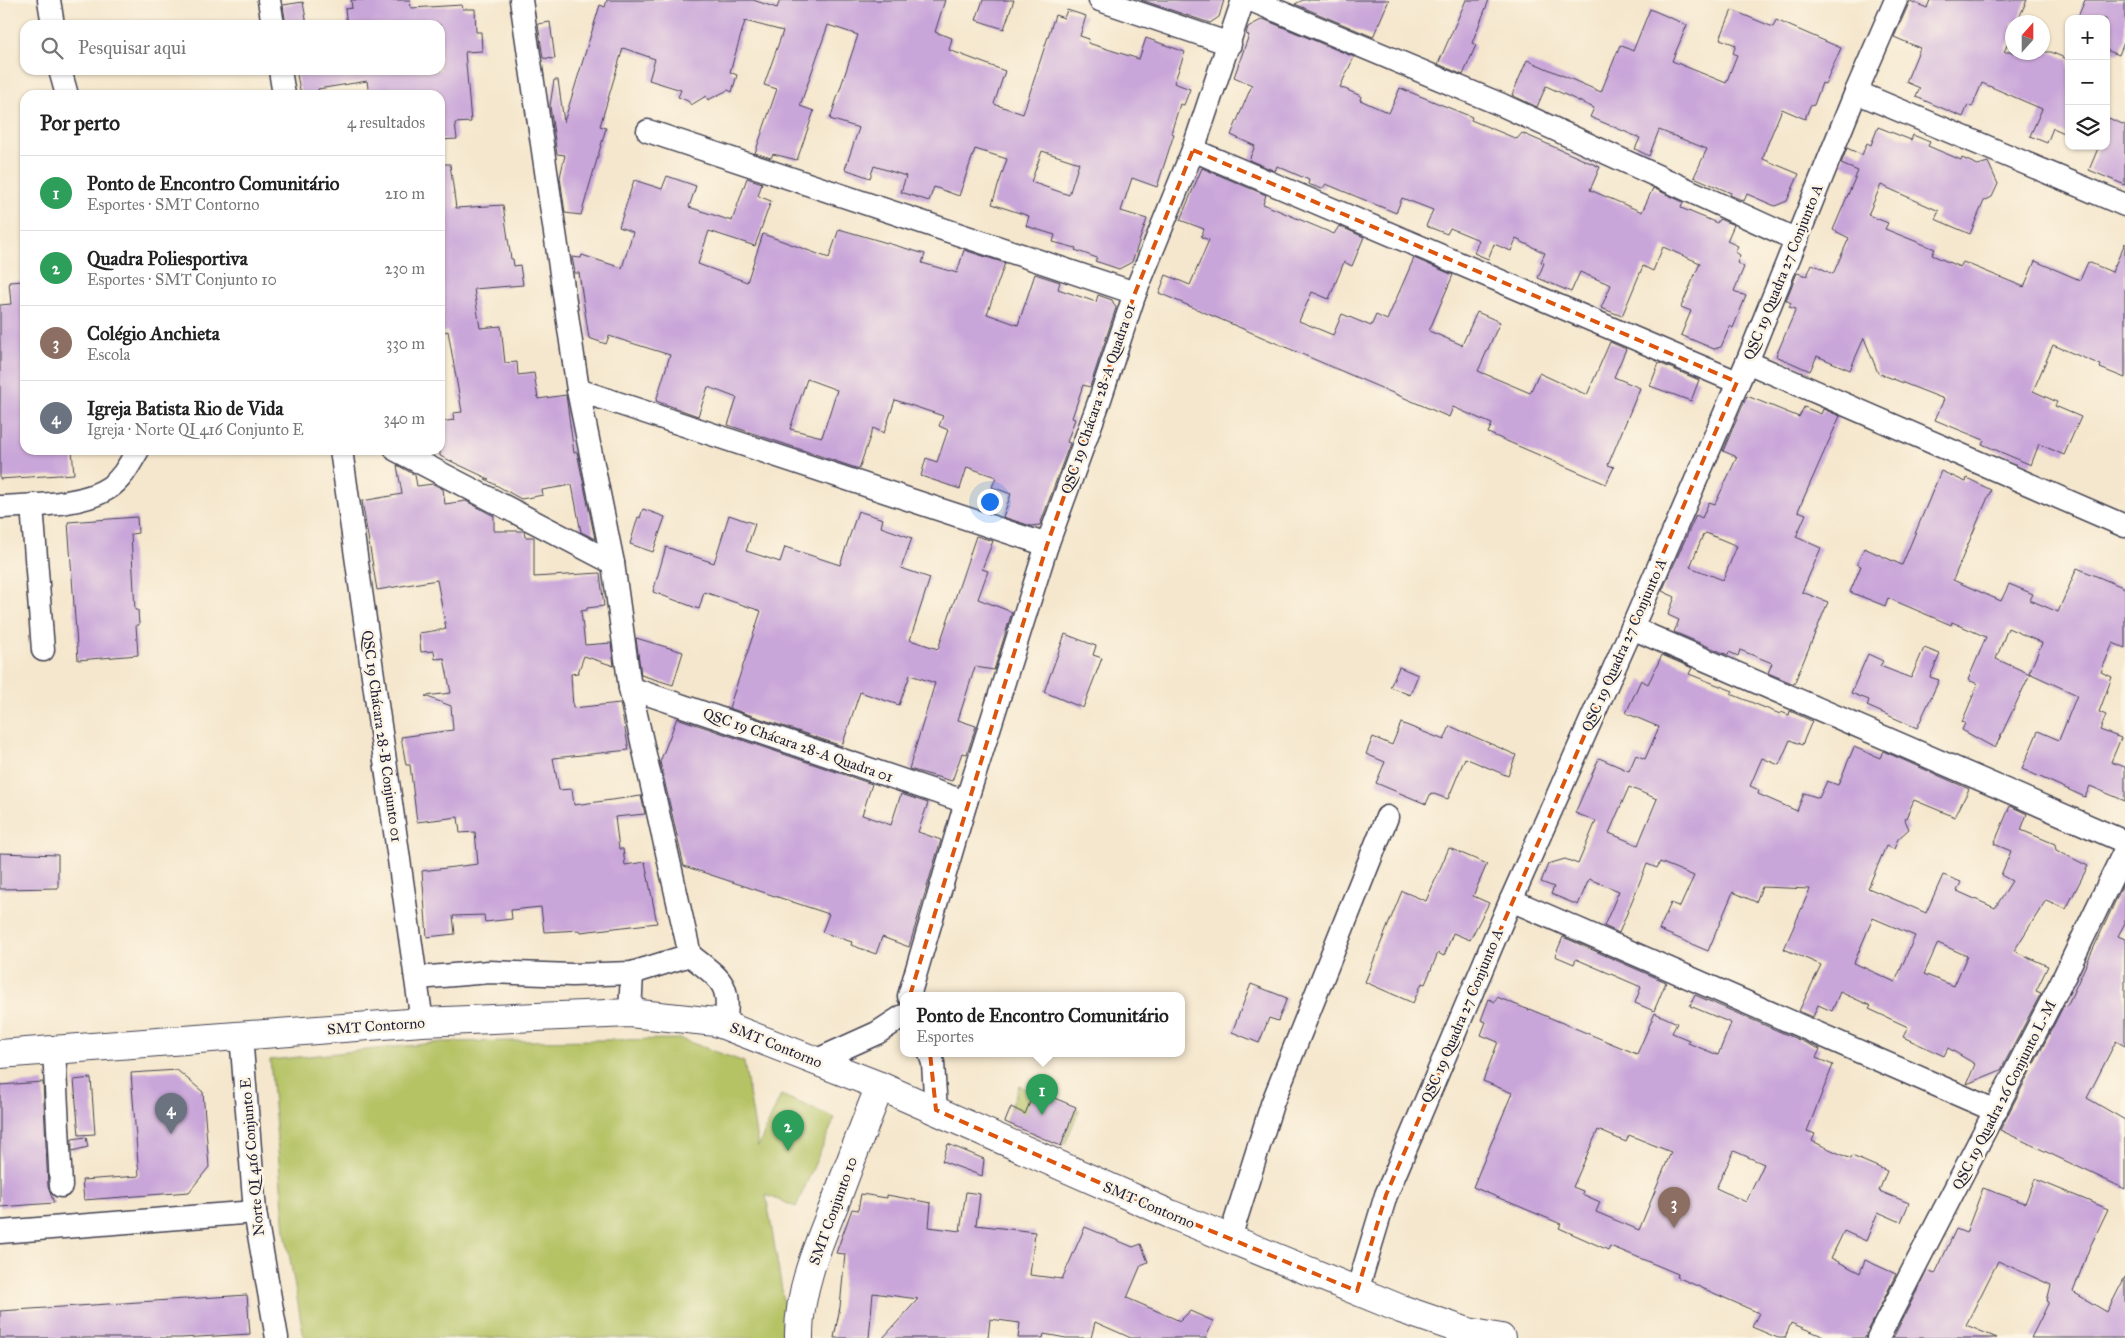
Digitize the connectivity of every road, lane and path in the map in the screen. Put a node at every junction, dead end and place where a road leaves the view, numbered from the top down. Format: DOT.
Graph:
graph roads {
  1 [pos="49,0"];
  2 [pos="269,0"];
  3 [pos="521,0"];
  4 [pos="1100,0"];
  5 [pos="1243,0"];
  6 [pos="1251,0"];
  7 [pos="1896,0"];
  8 [pos="52,20"];
  9 [pos="272,20"];
  10 [pos="1230,44"];
  11 [pos="61,75"];
  12 [pos="281,75"];
  13 [pos="66,90"];
  14 [pos="283,90"];
  15 [pos="1856,92"];
  16 [pos="648,131"];
  17 [pos="1193,150"];
  18 [pos="2125,205"];
  19 [pos="1798,240"];
  20 [pos="1135,293"];
  21 [pos="1742,372"];
  22 [pos="578,390"];
  23 [pos="135,455"];
  24 [pos="342,455"];
  25 [pos="406,455"];
  26 [pos="32,505"];
  27 [pos="0,507"];
  28 [pos="2125,526"];
  29 [pos="1047,545"];
  30 [pos="613,563"];
  31 [pos="1632,628"];
  32 [pos="43,650"];
  33 [pos="630,688"];
  34 [pos="966,802"];
  35 [pos="1388,817"];
  36 [pos="2125,842"];
  37 [pos="2125,850"];
  38 [pos="1511,900"];
  39 [pos="690,955"];
  40 [pos="632,972"];
  41 [pos="418,978"];
  42 [pos="910,992"];
  43 [pos="630,1013"];
  44 [pos="900,1018"];
  45 [pos="422,1022"];
  46 [pos="725,1024"];
  47 [pos="241,1035"];
  48 [pos="54,1050"];
  49 [pos="0,1054"];
  50 [pos="931,1057"];
  51 [pos="814,1061"];
  52 [pos="880,1086"];
  53 [pos="936,1110"];
  54 [pos="1996,1112"];
  55 [pos="61,1186"];
  56 [pos="255,1212"];
  57 [pos="0,1232"];
  58 [pos="1230,1238"];
  59 [pos="1357,1291"];
  60 [pos="277,1338"];
  61 [pos="800,1338"];
  62 [pos="1501,1338"];
  63 [pos="1878,1338"];
  1 -- 8 [label="street"];
  2 -- 9 [label="street"];
  3 -- 22 [label="street"];
  4 -- 10 [label="street"];
  5 -- 10 [label="street, QSC 19 Chácara 28-A Quadra 01"];
  6 -- 19 [label="street"];
  7 -- 15 [label="street, QSC 19 Quadra 27 Conjunto A"];
  10 -- 17 [label="street, QSC 19 Chácara 28-A Quadra 01"];
  11 -- 13 [label="street"];
  12 -- 14 [label="street"];
  15 -- 18 [label="street"];
  15 -- 19 [label="street, QSC 19 Quadra 27 Conjunto A"];
  16 -- 20 [label="street"];
  17 -- 20 [label="street, QSC 19 Chácara 28-A Quadra 01"];
  17 -- 21 [label="street"];
  19 -- 21 [label="street, QSC 19 Quadra 27 Conjunto A"];
  20 -- 29 [label="street, QSC 19 Chácara 28-A Quadra 01"];
  21 -- 28 [label="street"];
  21 -- 31 [label="street, QSC 19 Quadra 27 Conjunto A"];
  22 -- 29 [label="street"];
  22 -- 30 [label="street"];
  23 -- 26 [label="street"];
  24 -- 41 [label="street, QSC 19 Chácara 28-B Conjunto 01"];
  25 -- 30 [label="street"];
  26 -- 27 [label="street"];
  26 -- 32 [label="street"];
  29 -- 34 [label="street, QSC 19 Chácara 28-A Quadra 01"];
  30 -- 33 [label="street"];
  31 -- 36 [label="street"];
  31 -- 38 [label="street, QSC 19 Quadra 27 Conjunto A"];
  33 -- 34 [label="street, QSC 19 Chácara 28-A Quadra 01"];
  33 -- 39 [label="street"];
  34 -- 42 [label="street, QSC 19 Chácara 28-A Quadra 01"];
  35 -- 58 [label="street"];
  37 -- 54 [label="street, QSC 19 Quadra 26 Conjunto L-M"];
  38 -- 54 [label="street"];
  38 -- 59 [label="street, QSC 19 Quadra 27 Conjunto A"];
  39 -- 40 [label="street"];
  39 -- 46 [label="street"];
  40 -- 41 [label="street"];
  40 -- 43 [label="street"];
  41 -- 45 [label="street, QSC 19 Chácara 28-B Conjunto 01"];
  43 -- 45 [label="street, SMT Contorno"];
  43 -- 46 [label="street, SMT Contorno"];
  44 -- 51 [label="street"];
  45 -- 47 [label="street, SMT Contorno"];
  46 -- 51 [label="street, SMT Contorno"];
  47 -- 48 [label="street, SMT Contorno"];
  47 -- 56 [label="street, Norte QI 416 Conjunto E"];
  48 -- 49 [label="street, SMT Contorno"];
  48 -- 55 [label="street"];
  50 -- 53 [label="street"];
  51 -- 52 [label="street, SMT Contorno"];
  52 -- 53 [label="street, SMT Contorno"];
  52 -- 61 [label="street, SMT Conjunto 10"];
  53 -- 58 [label="street, SMT Contorno"];
  54 -- 63 [label="street, QSC 19 Quadra 26 Conjunto L-M"];
  56 -- 57 [label="street"];
  56 -- 60 [label="street, Norte QI 416 Conjunto E"];
  58 -- 59 [label="street, SMT Contorno"];
  59 -- 62 [label="street, SMT Contorno"];
}
